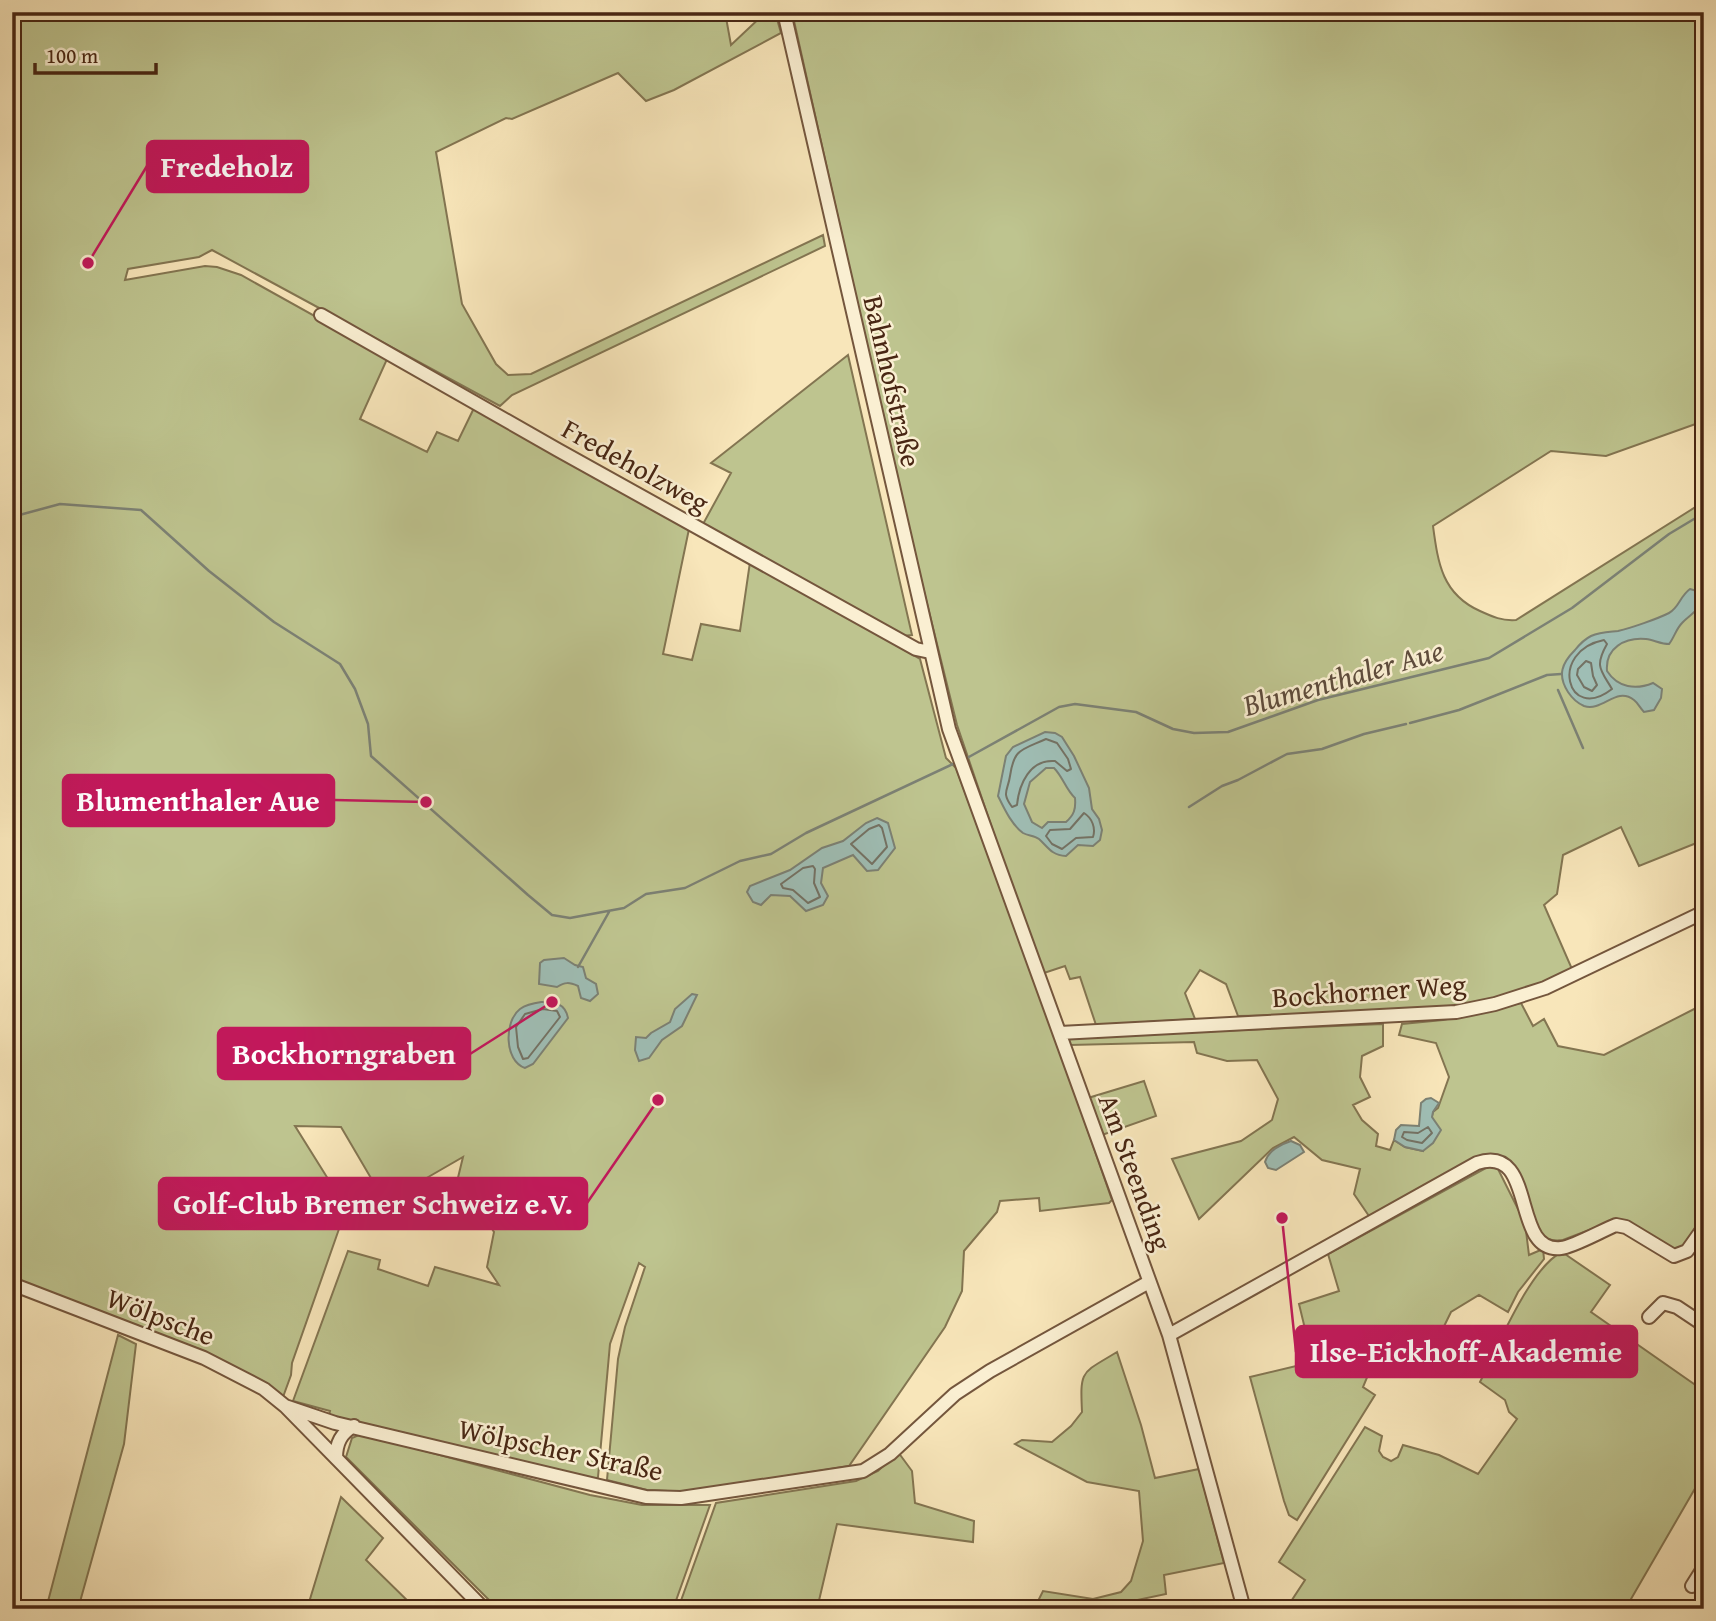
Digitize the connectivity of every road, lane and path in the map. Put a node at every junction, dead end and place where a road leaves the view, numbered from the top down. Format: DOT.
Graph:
graph roads {
  1 [pos="784,12"];
  2 [pos="321,315"];
  3 [pos="930,652"];
  4 [pos="960,759"];
  5 [pos="1704,912"];
  6 [pos="1060,1033"];
  7 [pos="1704,1227"];
  8 [pos="1149,1282"];
  9 [pos="12,1284"];
  10 [pos="1648,1317"];
  11 [pos="1704,1325"];
  12 [pos="1169,1335"];
  13 [pos="285,1406"];
  14 [pos="354,1426"];
  15 [pos="336,1458"];
  16 [pos="1704,1567"];
  17 [pos="1692,1586"];
  18 [pos="484,1609"];
  19 [pos="1244,1609"];
  1 -- 3 [label="street, Bahnhofstraße"];
  2 -- 3 [label="street, Fredeholzweg"];
  3 -- 4 [label="street, Bahnhofstraße"];
  4 -- 6 [label="street, Am Steending"];
  5 -- 6 [label="street, Bockhorner Weg"];
  6 -- 8 [label="street, Am Steending"];
  7 -- 12 [label="street"];
  8 -- 12 [label="street, Am Steending"];
  8 -- 14 [label="street, Wölpscher Straße"];
  9 -- 13 [label="street, Wölpsche"];
  10 -- 11 [label="street"];
  12 -- 19 [label="street, Am Steending"];
  13 -- 14 [label="street, Wölpscher Straße"];
  13 -- 15 [label="street"];
  14 -- 15 [label="street"];
  15 -- 18 [label="street"];
  16 -- 17 [label="street"];
}
